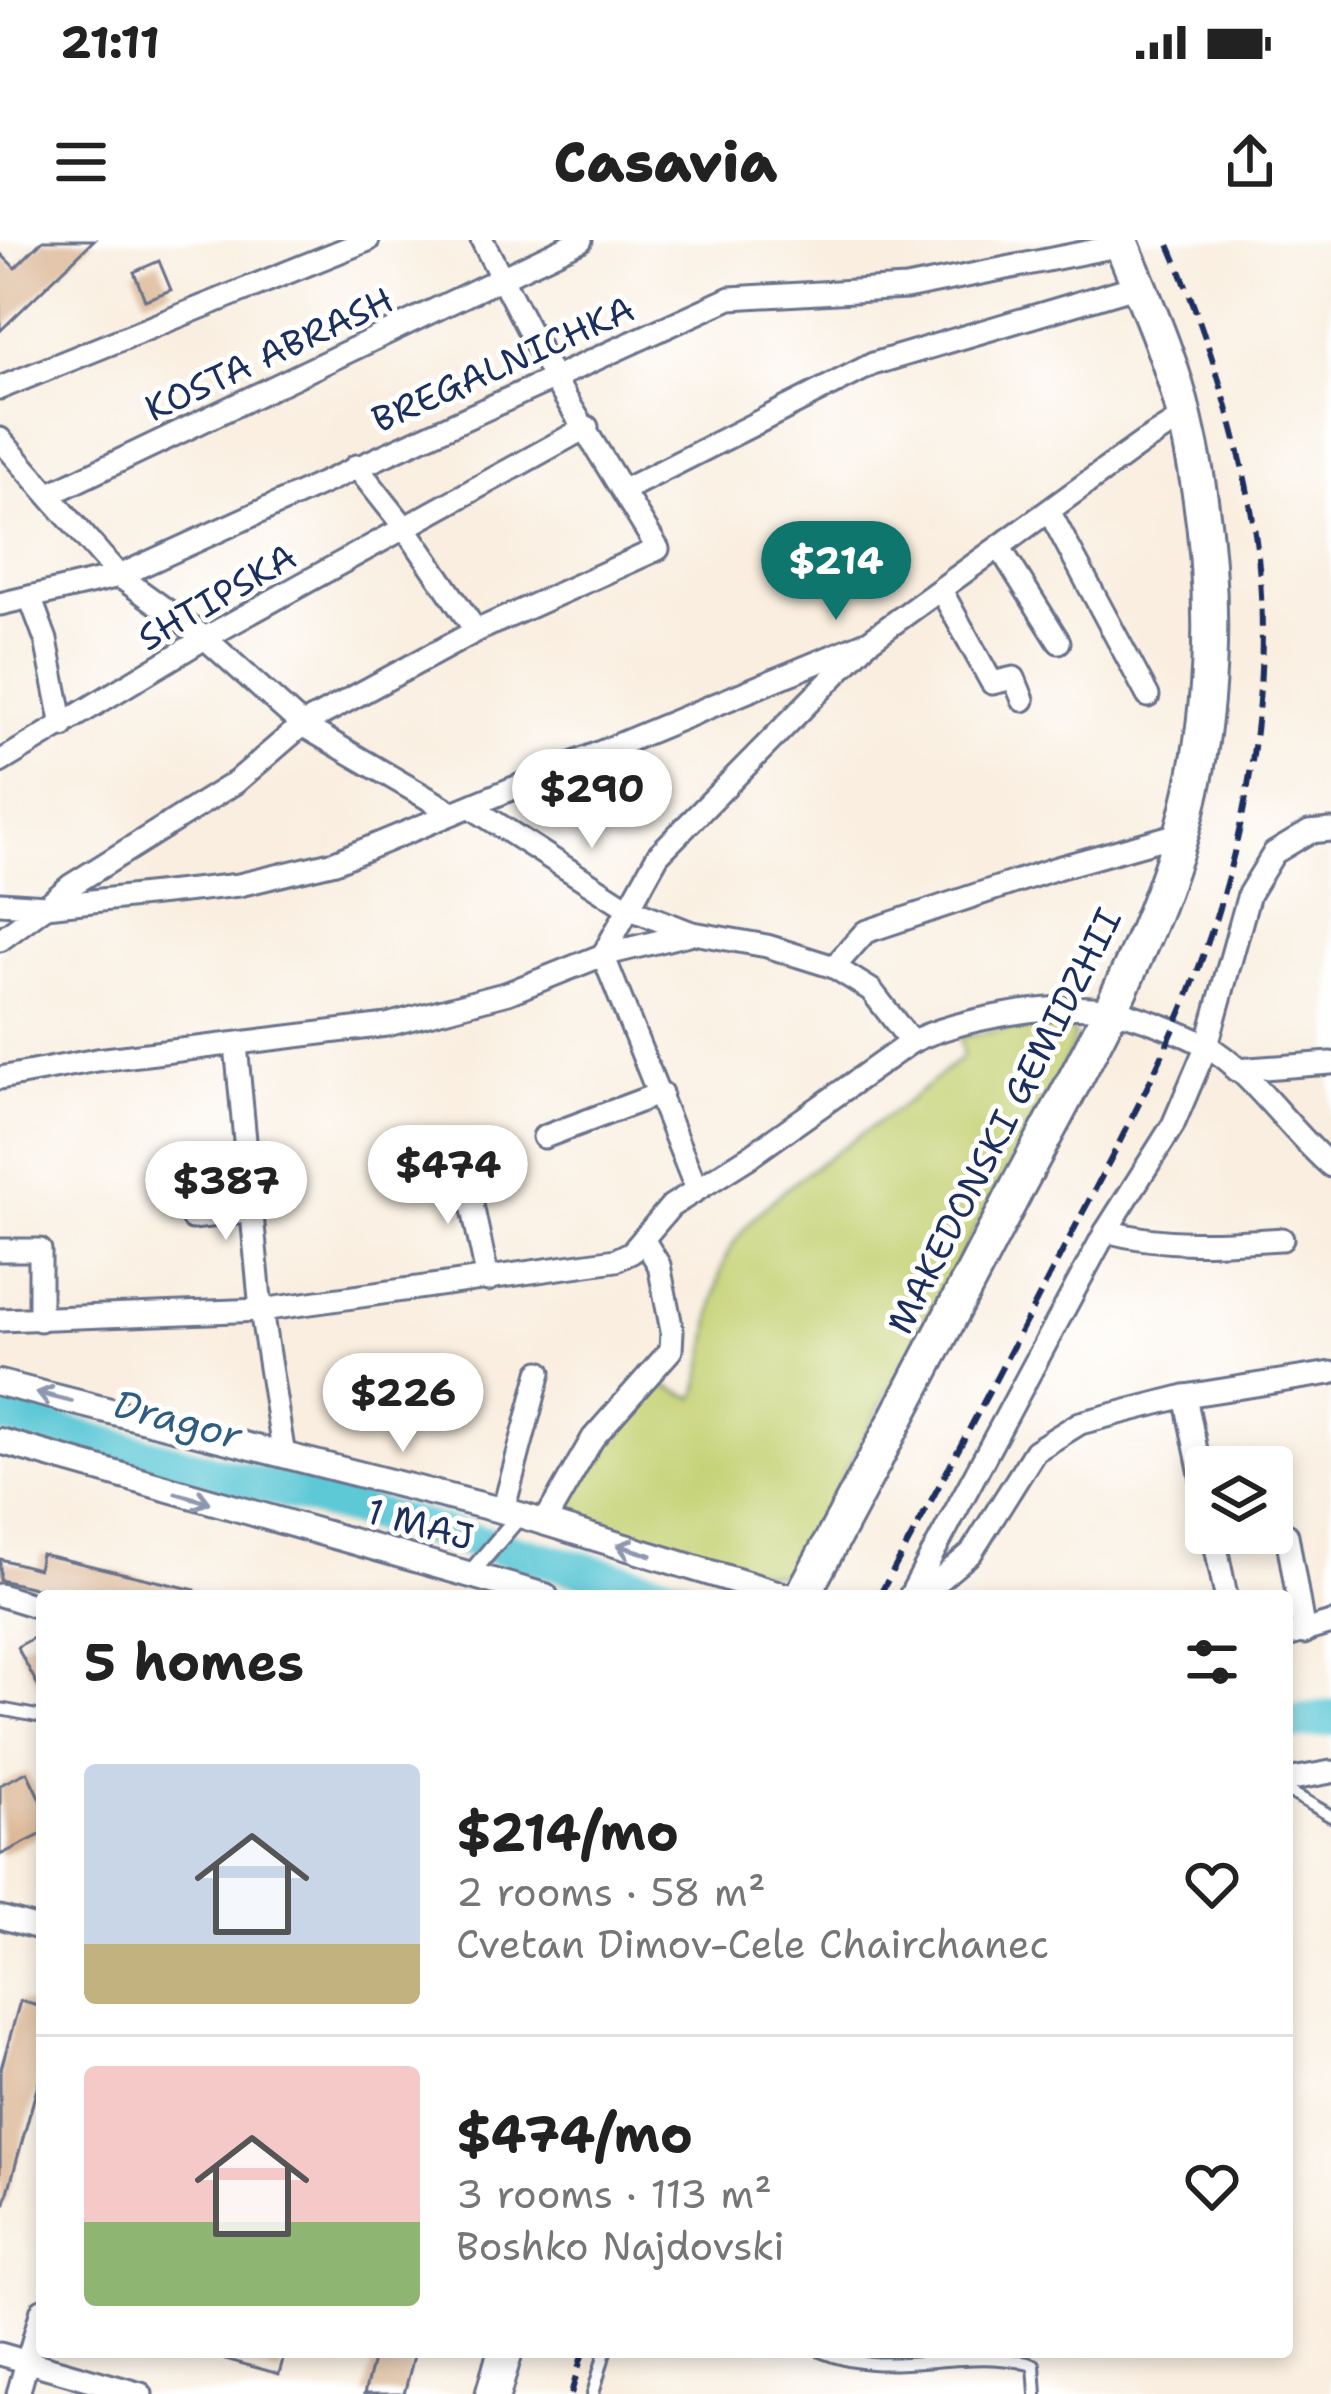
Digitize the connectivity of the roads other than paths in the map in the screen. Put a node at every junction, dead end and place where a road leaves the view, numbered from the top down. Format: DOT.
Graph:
graph roads {
  1 [pos="368,240"];
  2 [pos="482,240"];
  3 [pos="581,240"];
  4 [pos="1121,243"];
  5 [pos="501,280"];
  6 [pos="1139,285"];
  7 [pos="554,379"];
  8 [pos="0,388"];
  9 [pos="1185,416"];
  10 [pos="586,427"];
  11 [pos="0,440"];
  12 [pos="356,466"];
  13 [pos="624,490"];
  14 [pos="50,494"];
  15 [pos="1049,511"];
  16 [pos="406,529"];
  17 [pos="1000,548"];
  18 [pos="119,576"];
  19 [pos="942,592"];
  20 [pos="31,597"];
  21 [pos="0,604"];
  22 [pos="476,631"];
  23 [pos="205,638"];
  24 [pos="869,641"];
  25 [pos="1059,641"];
  26 [pos="814,661"];
  27 [pos="831,680"];
  28 [pos="1148,696"];
  29 [pos="1023,700"];
  30 [pos="302,725"];
  31 [pos="63,726"];
  32 [pos="0,761"];
  33 [pos="462,810"];
  34 [pos="1331,830"];
  35 [pos="1181,833"];
  36 [pos="0,903"];
  37 [pos="46,906"];
  38 [pos="628,908"];
  39 [pos="693,934"];
  40 [pos="0,940"];
  41 [pos="603,955"];
  42 [pos="834,968"];
  43 [pos="1111,1010"];
  44 [pos="911,1042"];
  45 [pos="236,1045"];
  46 [pos="1207,1045"];
  47 [pos="1331,1064"];
  48 [pos="1235,1070"];
  49 [pos="0,1078"];
  50 [pos="661,1093"];
  51 [pos="544,1137"];
  52 [pos="464,1162"];
  53 [pos="1331,1166"];
  54 [pos="696,1188"];
  55 [pos="254,1211"];
  56 [pos="192,1218"];
  57 [pos="1106,1232"];
  58 [pos="643,1239"];
  59 [pos="1282,1239"];
  60 [pos="0,1250"];
  61 [pos="488,1280"];
  62 [pos="261,1310"];
  63 [pos="0,1320"];
  64 [pos="40,1320"];
  65 [pos="540,1372"];
  66 [pos="1331,1372"];
  67 [pos="0,1383"];
  68 [pos="1185,1396"];
  69 [pos="0,1442"];
  70 [pos="1195,1446"];
  71 [pos="284,1456"];
  72 [pos="519,1519"];
  73 [pos="1217,1554"];
  74 [pos="1289,1554"];
  75 [pos="473,1570"];
  76 [pos="528,1590"];
  77 [pos="765,1590"];
  78 [pos="805,1590"];
  79 [pos="913,1590"];
  80 [pos="927,1590"];
  81 [pos="1225,1590"];
  82 [pos="1291,1590"];
  83 [pos="0,1595"];
  84 [pos="36,1606"];
  85 [pos="1331,1623"];
  86 [pos="1295,1635"];
  87 [pos="0,1708"];
  88 [pos="36,1716"];
  89 [pos="1331,1772"];
  90 [pos="1293,1779"];
  91 [pos="1293,1794"];
  92 [pos="1331,1816"];
  93 [pos="0,1917"];
  94 [pos="36,1927"];
  95 [pos="36,2332"];
  96 [pos="0,2354"];
  97 [pos="503,2358"];
  98 [pos="602,2358"];
  99 [pos="836,2358"];
  100 [pos="948,2358"];
  101 [pos="994,2358"];
  102 [pos="28,2361"];
  103 [pos="18,2394"];
  104 [pos="140,2394"];
  105 [pos="493,2394"];
  106 [pos="592,2394"];
  107 [pos="1036,2394"];
  1 -- 8 [label="street"];
  2 -- 5 [label="street"];
  3 -- 5 [label="street, KOSTA ABRASH"];
  4 -- 6 [label="main road, MAKEDONSKI GEMIDZHII"];
  4 -- 7 [label="street, BREGALNICHKA"];
  5 -- 7 [label="street"];
  5 -- 14 [label="street, KOSTA ABRASH"];
  6 -- 9 [label="main road, MAKEDONSKI GEMIDZHII"];
  6 -- 13 [label="street"];
  7 -- 10 [label="street"];
  7 -- 12 [label="street, BREGALNICHKA"];
  9 -- 15 [label="street"];
  9 -- 35 [label="main road, MAKEDONSKI GEMIDZHII"];
  10 -- 13 [label="street"];
  10 -- 16 [label="street, SHTIPSKA"];
  11 -- 14 [label="street"];
  12 -- 16 [label="street"];
  12 -- 18 [label="street, BREGALNICHKA"];
  13 -- 22 [label="street"];
  14 -- 18 [label="street"];
  15 -- 17 [label="street"];
  15 -- 28 [label="street"];
  16 -- 22 [label="street"];
  16 -- 23 [label="street, SHTIPSKA"];
  17 -- 19 [label="street"];
  17 -- 25 [label="street"];
  18 -- 20 [label="street, BREGALNICHKA"];
  18 -- 23 [label="street"];
  19 -- 24 [label="street"];
  19 -- 29 [label="street"];
  20 -- 21 [label="street, BREGALNICHKA"];
  20 -- 31 [label="street"];
  22 -- 30 [label="street"];
  23 -- 30 [label="street"];
  23 -- 31 [label="street, SHTIPSKA"];
  24 -- 26 [label="street"];
  24 -- 27 [label="street"];
  26 -- 27 [label="street"];
  26 -- 33 [label="street"];
  27 -- 38 [label="street"];
  30 -- 33 [label="street"];
  30 -- 37 [label="street"];
  31 -- 32 [label="street, SHTIPSKA"];
  33 -- 37 [label="street"];
  33 -- 38 [label="street"];
  34 -- 46 [label="street"];
  35 -- 42 [label="street"];
  35 -- 43 [label="main road, MAKEDONSKI GEMIDZHII"];
  36 -- 37 [label="street"];
  37 -- 40 [label="street"];
  38 -- 39 [label="street"];
  38 -- 41 [label="street"];
  39 -- 41 [label="street"];
  39 -- 42 [label="street"];
  41 -- 45 [label="street"];
  41 -- 50 [label="street"];
  42 -- 44 [label="street"];
  43 -- 44 [label="street"];
  43 -- 46 [label="street"];
  43 -- 78 [label="main road, MAKEDONSKI GEMIDZHII"];
  44 -- 54 [label="street"];
  45 -- 49 [label="street"];
  45 -- 55 [label="street"];
  46 -- 48 [label="street"];
  46 -- 57 [label="street"];
  47 -- 48 [label="street"];
  48 -- 53 [label="street"];
  50 -- 51 [label="street"];
  50 -- 54 [label="street"];
  52 -- 61 [label="street"];
  54 -- 58 [label="street"];
  55 -- 56 [label="street"];
  55 -- 62 [label="street"];
  57 -- 59 [label="street"];
  57 -- 79 [label="street"];
  58 -- 61 [label="street"];
  58 -- 72 [label="street"];
  60 -- 64 [label="street"];
  61 -- 62 [label="street"];
  62 -- 64 [label="street"];
  62 -- 71 [label="street"];
  63 -- 64 [label="street"];
  65 -- 72 [label="street, 1 MAJ"];
  66 -- 68 [label="street"];
  71 -- 67 [label="street, 1 MAJ, one-way"];
  68 -- 70 [label="street"];
  68 -- 80 [label="street"];
  69 -- 75 [label="street, 1 MAJ, one-way"];
  71 -- 72 [label="street, 1 MAJ"];
  72 -- 75 [label="street"];
  77 -- 72 [label="street, 1 MAJ, one-way"];
  73 -- 81 [label="street"];
  74 -- 82 [label="street"];
  75 -- 76 [label="street, 1 MAJ"];
  83 -- 84 [label="street"];
  85 -- 86 [label="street"];
  87 -- 88 [label="lane"];
  89 -- 90 [label="street"];
  91 -- 92 [label="lane"];
  93 -- 94 [label="street"];
  95 -- 102 [label="street"];
  96 -- 102 [label="street"];
  97 -- 105 [label="main road"];
  98 -- 106 [label="lane"];
  99 -- 100 [label="lane"];
  101 -- 107 [label="lane"];
  102 -- 103 [label="street"];
  102 -- 104 [label="street"];
}
